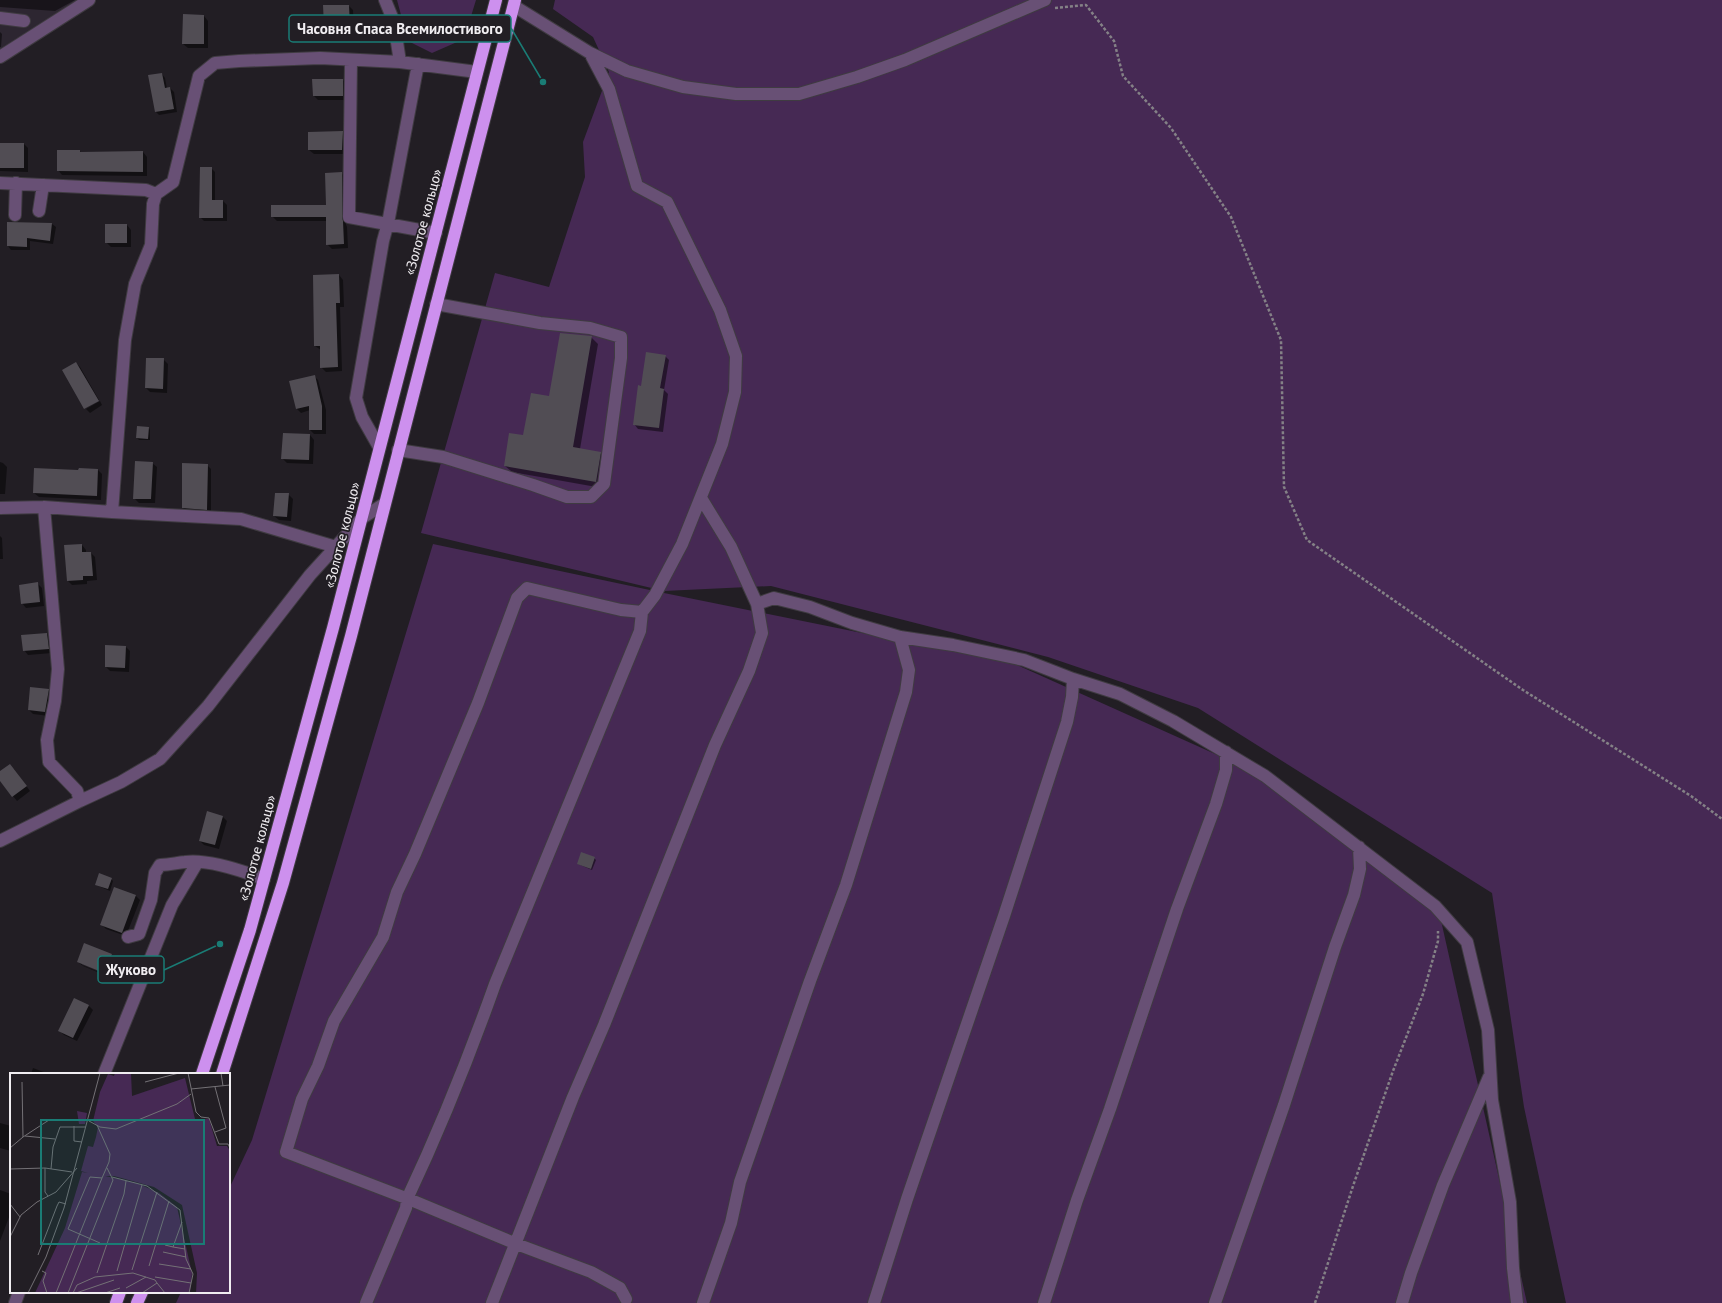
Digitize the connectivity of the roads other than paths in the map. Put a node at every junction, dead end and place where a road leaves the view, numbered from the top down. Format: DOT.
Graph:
graph roads {
  1 [pos="89,0"];
  2 [pos="385,0"];
  3 [pos="496,0"];
  4 [pos="1045,0"];
  5 [pos="515,3"];
  6 [pos="0,18"];
  7 [pos="24,21"];
  8 [pos="590,53"];
  9 [pos="0,57"];
  10 [pos="351,60"];
  11 [pos="400,62"];
  12 [pos="418,64"];
  13 [pos="477,72"];
  14 [pos="0,183"];
  15 [pos="16,184"];
  16 [pos="43,185"];
  17 [pos="156,194"];
  18 [pos="39,211"];
  19 [pos="15,215"];
  20 [pos="388,223"];
  21 [pos="436,233"];
  22 [pos="436,304"];
  23 [pos="379,447"];
  24 [pos="398,450"];
  25 [pos="701,498"];
  26 [pos="384,504"];
  27 [pos="44,507"];
  28 [pos="0,508"];
  29 [pos="112,512"];
  30 [pos="362,518"];
  31 [pos="336,546"];
  32 [pos="757,604"];
  33 [pos="642,612"];
  34 [pos="900,637"];
  35 [pos="1073,679"];
  36 [pos="1226,752"];
  37 [pos="80,800"];
  38 [pos="0,841"];
  39 [pos="1359,847"];
  40 [pos="197,863"];
  41 [pos="264,879"];
  42 [pos="128,938"];
  43 [pos="104,1073"];
  44 [pos="202,1073"];
  45 [pos="222,1073"];
  46 [pos="1490,1074"];
  47 [pos="407,1199"];
  48 [pos="515,1244"];
  49 [pos="19,1293"];
  50 [pos="120,1293"];
  51 [pos="142,1293"];
  52 [pos="626,1299"];
  53 [pos="15,1303"];
  54 [pos="116,1303"];
  55 [pos="137,1303"];
  56 [pos="366,1303"];
  57 [pos="492,1303"];
  58 [pos="703,1303"];
  59 [pos="874,1303"];
  60 [pos="1044,1303"];
  61 [pos="1215,1303"];
  62 [pos="1402,1303"];
  63 [pos="1517,1303"];
  1 -- 9 [label="street"];
  2 -- 11 [label="street"];
  3 -- 13 [label="highway, «Золотое кольцо»"];
  4 -- 8 [label="street"];
  5 -- 8 [label="street"];
  5 -- 22 [label="highway"];
  6 -- 7 [label="street"];
  8 -- 25 [label="street"];
  10 -- 11 [label="street"];
  10 -- 17 [label="street"];
  10 -- 20 [label="street"];
  11 -- 12 [label="street"];
  12 -- 13 [label="street"];
  12 -- 20 [label="street"];
  13 -- 21 [label="highway, «Золотое кольцо»"];
  14 -- 15 [label="street"];
  15 -- 16 [label="street"];
  15 -- 19 [label="street"];
  16 -- 17 [label="street"];
  16 -- 18 [label="street"];
  17 -- 29 [label="street"];
  20 -- 21 [label="street"];
  20 -- 23 [label="street"];
  21 -- 23 [label="highway, «Золотое кольцо»"];
  22 -- 24 [label="highway"];
  22 -- 24 [label="street"];
  23 -- 30 [label="highway, «Золотое кольцо»"];
  24 -- 26 [label="highway"];
  25 -- 32 [label="street"];
  25 -- 33 [label="street"];
  26 -- 30 [label="street"];
  26 -- 45 [label="highway"];
  27 -- 28 [label="street"];
  27 -- 29 [label="street"];
  27 -- 37 [label="street"];
  29 -- 31 [label="street"];
  30 -- 31 [label="street"];
  30 -- 41 [label="highway, «Золотое кольцо»"];
  31 -- 37 [label="street"];
  32 -- 34 [label="street"];
  32 -- 48 [label="street"];
  33 -- 47 [label="street"];
  33 -- 47 [label="street"];
  34 -- 35 [label="street"];
  34 -- 58 [label="street"];
  35 -- 36 [label="street"];
  35 -- 59 [label="street"];
  36 -- 39 [label="street"];
  36 -- 60 [label="street"];
  37 -- 38 [label="street"];
  39 -- 46 [label="street"];
  39 -- 61 [label="street"];
  40 -- 41 [label="street"];
  40 -- 42 [label="street"];
  40 -- 43 [label="street"];
  41 -- 44 [label="highway, «Золотое кольцо»"];
  46 -- 62 [label="street"];
  46 -- 63 [label="street"];
  47 -- 48 [label="street"];
  47 -- 56 [label="street"];
  48 -- 52 [label="street"];
  48 -- 57 [label="street"];
  49 -- 53 [label="street"];
  50 -- 54 [label="highway"];
  51 -- 55 [label="highway"];
}
